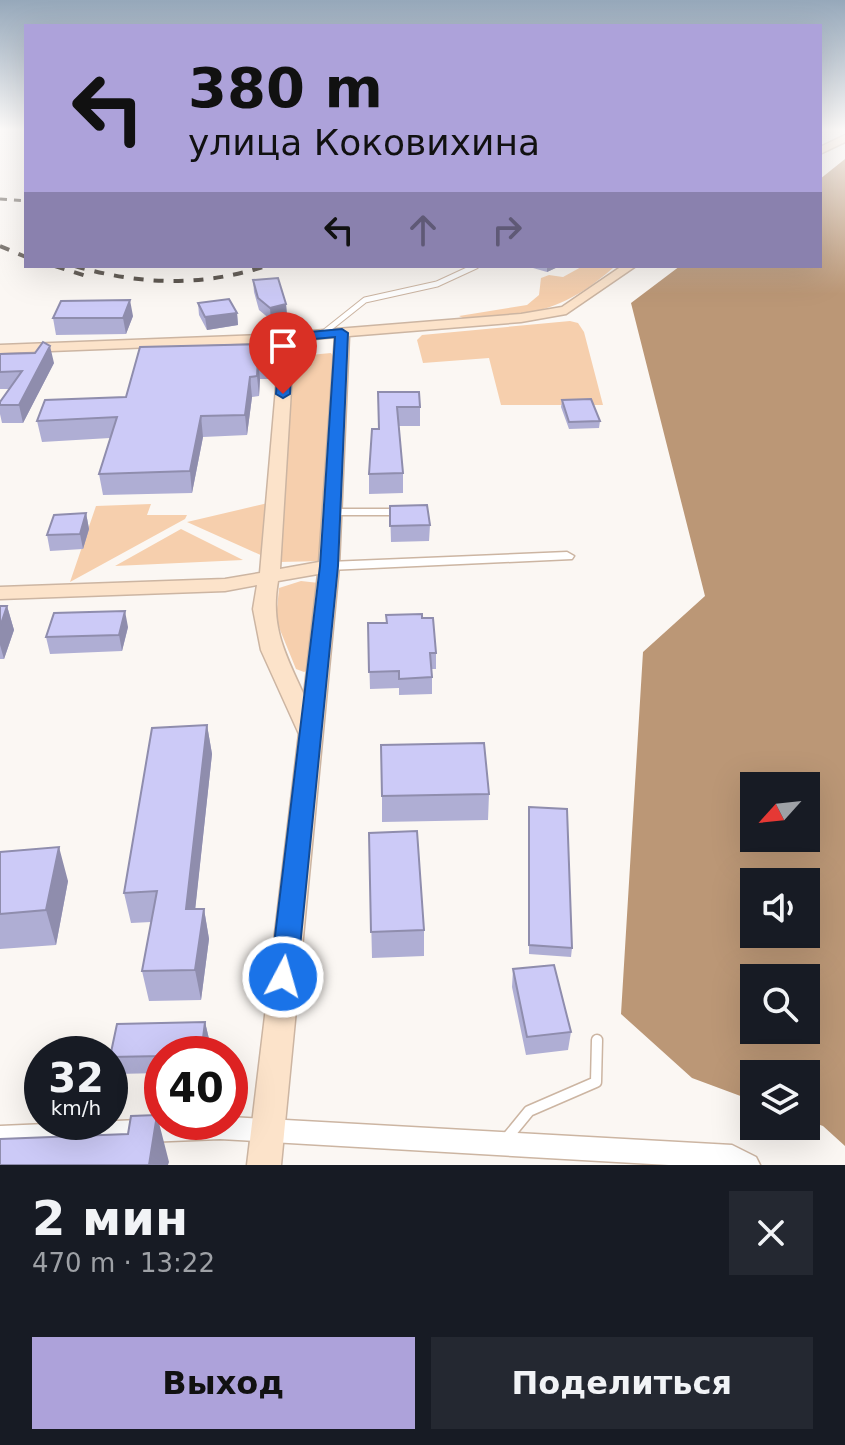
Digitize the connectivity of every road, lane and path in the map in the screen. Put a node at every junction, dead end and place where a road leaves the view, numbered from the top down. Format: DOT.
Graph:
graph roads {
  1 [pos="472,268"];
  2 [pos="627,268"];
  3 [pos="342,333"];
  4 [pos="321,335"];
  5 [pos="287,337"];
  6 [pos="0,349"];
  7 [pos="332,512"];
  8 [pos="401,512"];
  9 [pos="567,556"];
  10 [pos="329,566"];
  11 [pos="269,577"];
  12 [pos="0,593"];
  13 [pos="310,733"];
  14 [pos="597,1040"];
  15 [pos="267,1130"];
  16 [pos="0,1137"];
  17 [pos="502,1144"];
  18 [pos="740,1161"];
  19 [pos="264,1165"];
  1 -- 4 [label="lane"];
  2 -- 3 [label="main road"];
  3 -- 4 [label="main road"];
  3 -- 7 [label="main road"];
  4 -- 5 [label="main road"];
  5 -- 6 [label="main road"];
  5 -- 11 [label="main road"];
  7 -- 8 [label="lane"];
  7 -- 10 [label="main road"];
  9 -- 10 [label="street"];
  10 -- 11 [label="main road"];
  10 -- 13 [label="main road"];
  11 -- 12 [label="main road"];
  11 -- 13 [label="main road"];
  13 -- 15 [label="main road"];
  14 -- 17 [label="lane"];
  15 -- 16 [label="street"];
  15 -- 17 [label="street"];
  15 -- 19 [label="main road"];
  17 -- 18 [label="street"];
}
